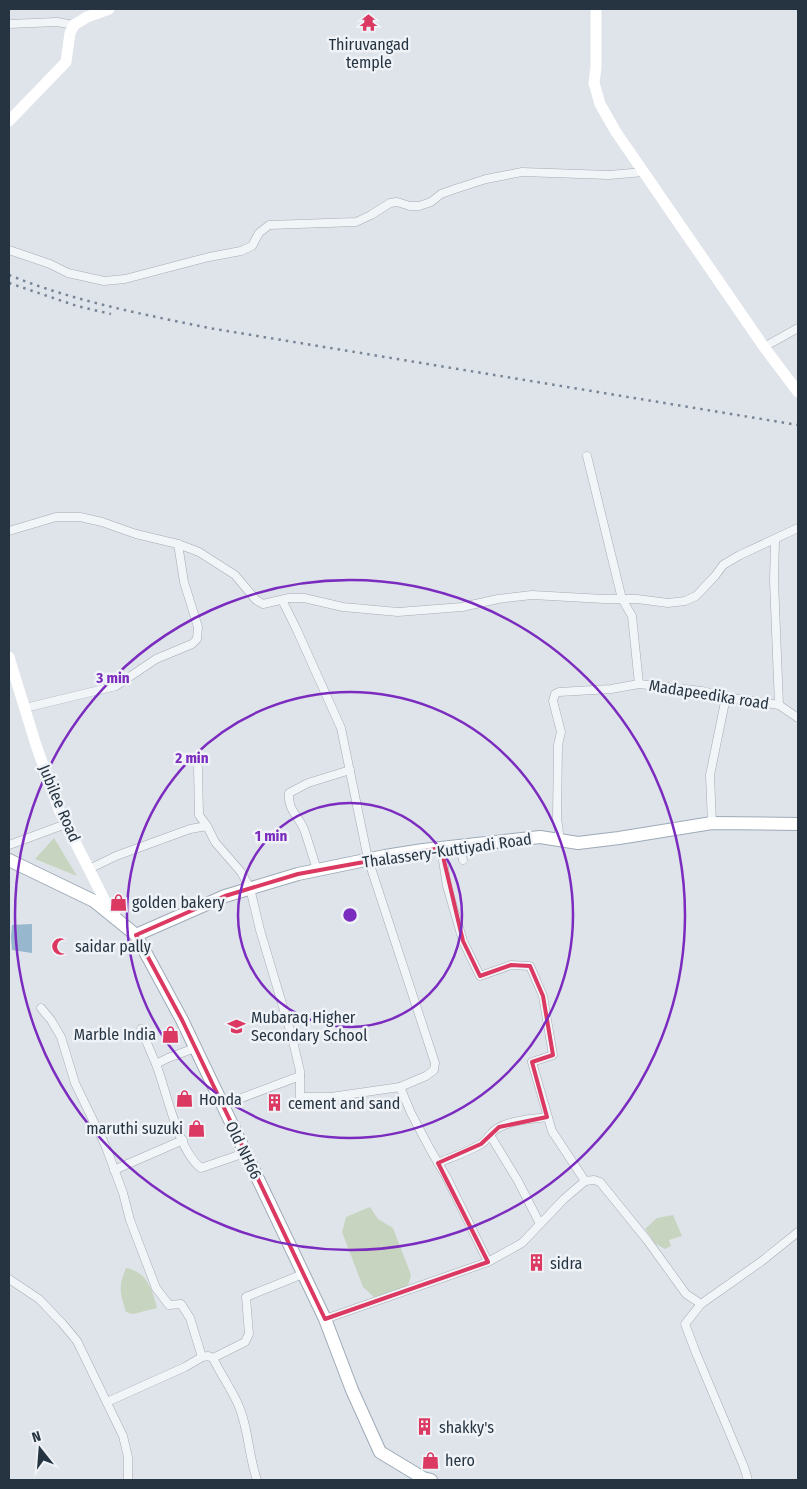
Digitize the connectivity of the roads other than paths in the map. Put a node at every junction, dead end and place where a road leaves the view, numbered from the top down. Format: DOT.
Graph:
graph roads {
  1 [pos="109,9"];
  2 [pos="596,9"];
  3 [pos="9,24"];
  4 [pos="74,24"];
  5 [pos="9,121"];
  6 [pos="644,172"];
  7 [pos="9,250"];
  8 [pos="798,328"];
  9 [pos="764,347"];
  10 [pos="798,392"];
  11 [pos="587,456"];
  12 [pos="798,528"];
  13 [pos="9,531"];
  14 [pos="775,540"];
  15 [pos="178,544"];
  16 [pos="622,599"];
  17 [pos="282,600"];
  18 [pos="9,657"];
  19 [pos="639,684"];
  20 [pos="726,697"];
  21 [pos="780,705"];
  22 [pos="25,708"];
  23 [pos="798,718"];
  24 [pos="198,768"];
  25 [pos="350,770"];
  26 [pos="712,823"];
  27 [pos="66,824"];
  28 [pos="798,824"];
  29 [pos="206,826"];
  30 [pos="560,840"];
  31 [pos="9,845"];
  32 [pos="460,846"];
  33 [pos="441,848"];
  34 [pos="368,859"];
  35 [pos="9,860"];
  36 [pos="463,860"];
  37 [pos="89,869"];
  38 [pos="317,870"];
  39 [pos="250,888"];
  40 [pos="136,935"];
  41 [pos="41,1008"];
  42 [pos="142,1029"];
  43 [pos="195,1048"];
  44 [pos="156,1064"];
  45 [pos="300,1076"];
  46 [pos="400,1087"];
  47 [pos="222,1105"];
  48 [pos="547,1117"];
  49 [pos="490,1135"];
  50 [pos="182,1140"];
  51 [pos="244,1150"];
  52 [pos="438,1163"];
  53 [pos="114,1170"];
  54 [pos="585,1181"];
  55 [pos="540,1224"];
  56 [pos="798,1232"];
  57 [pos="488,1262"];
  58 [pos="303,1274"];
  59 [pos="9,1279"];
  60 [pos="701,1304"];
  61 [pos="325,1319"];
  62 [pos="202,1357"];
  63 [pos="213,1358"];
  64 [pos="107,1402"];
  65 [pos="426,1479"];
  66 [pos="128,1480"];
  67 [pos="257,1480"];
  68 [pos="748,1480"];
  1 -- 4 [label="street"];
  2 -- 6 [label="street"];
  3 -- 4 [label="street"];
  4 -- 5 [label="street"];
  6 -- 7 [label="street"];
  6 -- 9 [label="street"];
  8 -- 9 [label="street"];
  9 -- 10 [label="street"];
  11 -- 16 [label="street"];
  12 -- 14 [label="street"];
  13 -- 15 [label="street"];
  14 -- 16 [label="street"];
  14 -- 21 [label="street"];
  15 -- 17 [label="street"];
  15 -- 22 [label="street"];
  16 -- 17 [label="street"];
  16 -- 19 [label="street"];
  17 -- 25 [label="street"];
  18 -- 22 [label="street, Jubilee Road"];
  19 -- 20 [label="street, Madapeedika road"];
  19 -- 30 [label="street, Madapeedika road"];
  20 -- 21 [label="street, Madapeedika road"];
  20 -- 26 [label="street"];
  21 -- 23 [label="street, Madapeedika road"];
  22 -- 27 [label="street, Jubilee Road"];
  24 -- 29 [label="street"];
  25 -- 34 [label="street"];
  25 -- 38 [label="street"];
  26 -- 28 [label="main road, Thalassery-Kuttiyadi Road"];
  26 -- 30 [label="main road, Thalassery-Kuttiyadi Road"];
  27 -- 31 [label="street"];
  27 -- 37 [label="street, Jubilee Road"];
  29 -- 37 [label="street"];
  29 -- 39 [label="street"];
  30 -- 32 [label="main road, Thalassery-Kuttiyadi Road"];
  32 -- 33 [label="main road, Thalassery-Kuttiyadi Road"];
  32 -- 36 [label="street"];
  33 -- 34 [label="main road, Thalassery-Kuttiyadi Road"];
  33 -- 48 [label="street"];
  34 -- 38 [label="main road, Thalassery-Kuttiyadi Road"];
  34 -- 46 [label="street"];
  35 -- 40 [label="main road, Old NH66"];
  37 -- 40 [label="street, Jubilee Road"];
  38 -- 39 [label="main road, Thalassery-Kuttiyadi Road"];
  39 -- 40 [label="main road, Thalassery-Kuttiyadi Road"];
  39 -- 45 [label="street"];
  40 -- 43 [label="main road, Old NH66"];
  41 -- 53 [label="street"];
  42 -- 44 [label="street"];
  43 -- 44 [label="street"];
  43 -- 47 [label="main road, Old NH66"];
  44 -- 50 [label="street"];
  45 -- 46 [label="street"];
  45 -- 47 [label="street"];
  46 -- 52 [label="street"];
  47 -- 51 [label="main road, Old NH66"];
  48 -- 49 [label="street"];
  48 -- 54 [label="street"];
  49 -- 52 [label="street"];
  49 -- 55 [label="street"];
  50 -- 51 [label="street"];
  50 -- 53 [label="street"];
  51 -- 58 [label="main road, Old NH66"];
  52 -- 57 [label="street"];
  53 -- 62 [label="street"];
  54 -- 55 [label="street"];
  54 -- 60 [label="street"];
  55 -- 57 [label="street"];
  56 -- 60 [label="street"];
  57 -- 61 [label="street"];
  58 -- 61 [label="main road, Old NH66"];
  58 -- 63 [label="street"];
  59 -- 64 [label="street"];
  60 -- 68 [label="street"];
  61 -- 65 [label="main road, Old NH66"];
  62 -- 63 [label="street"];
  62 -- 64 [label="street"];
  63 -- 67 [label="street"];
  64 -- 66 [label="street"];
}
